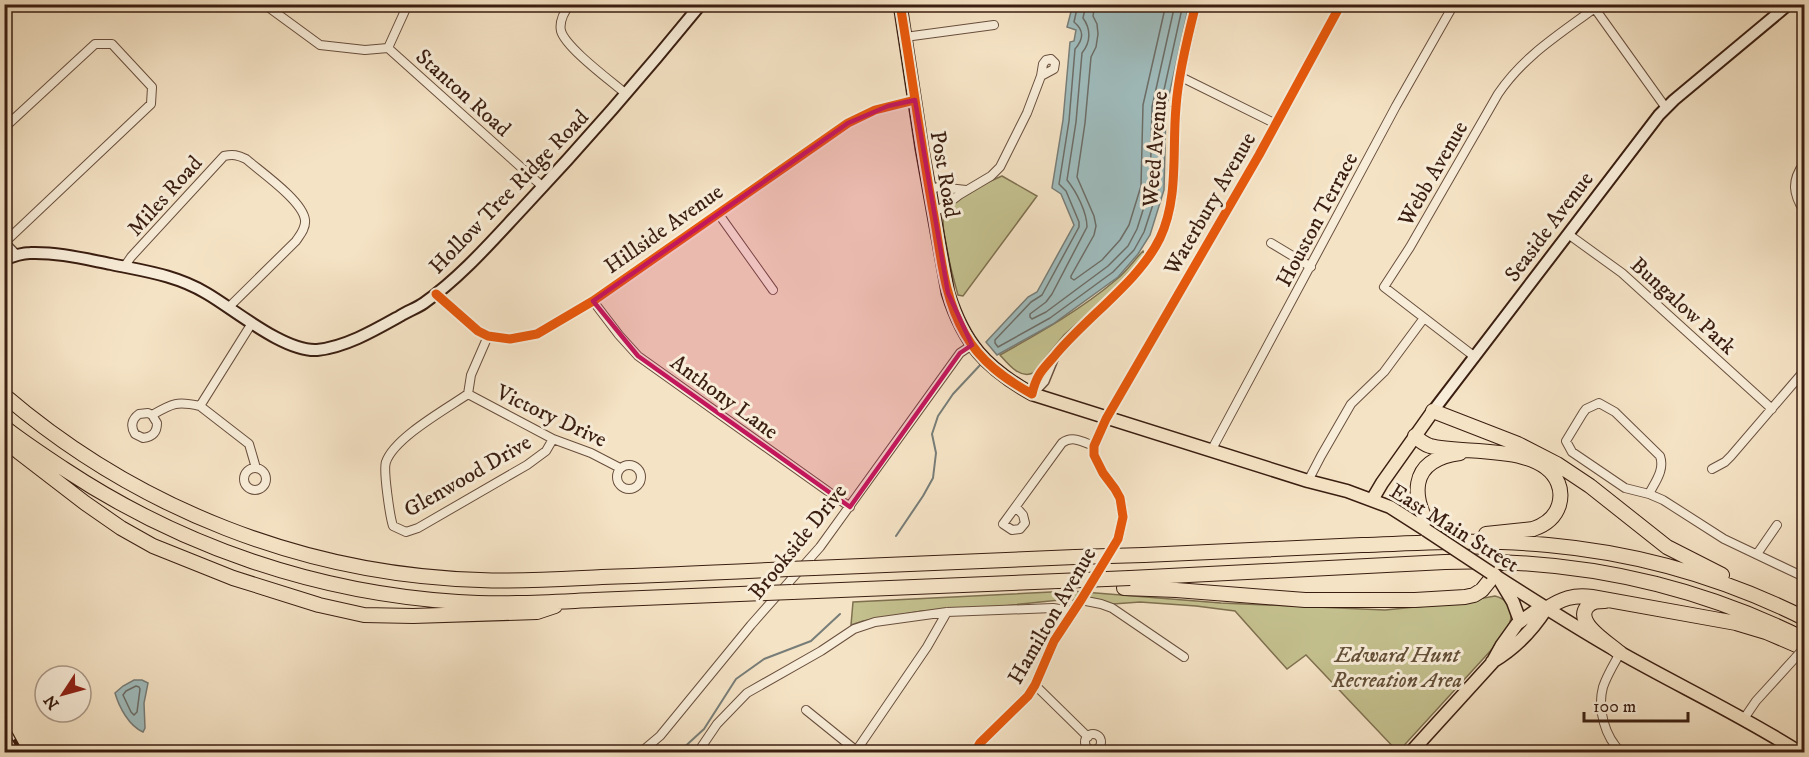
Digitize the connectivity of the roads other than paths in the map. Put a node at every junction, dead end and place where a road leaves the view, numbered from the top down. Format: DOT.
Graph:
graph roads {
  1 [pos="264,4"];
  2 [pos="408,4"];
  3 [pos="570,4"];
  4 [pos="701,4"];
  5 [pos="900,4"];
  6 [pos="1196,4"];
  7 [pos="1341,4"];
  8 [pos="1454,4"];
  9 [pos="1789,4"];
  10 [pos="1596,6"];
  11 [pos="994,25"];
  12 [pos="905,37"];
  13 [pos="388,48"];
  14 [pos="1041,76"];
  15 [pos="1181,77"];
  16 [pos="626,94"];
  17 [pos="915,100"];
  18 [pos="1666,108"];
  19 [pos="1276,124"];
  20 [pos="4,129"];
  21 [pos="1804,164"];
  22 [pos="543,187"];
  23 [pos="928,189"];
  24 [pos="967,190"];
  25 [pos="933,212"];
  26 [pos="1804,212"];
  27 [pos="718,213"];
  28 [pos="1568,234"];
  29 [pos="4,243"];
  30 [pos="1271,243"];
  31 [pos="16,255"];
  32 [pos="4,260"];
  33 [pos="124,267"];
  34 [pos="1311,267"];
  35 [pos="773,290"];
  36 [pos="436,294"];
  37 [pos="593,301"];
  38 [pos="229,307"];
  39 [pos="1424,318"];
  40 [pos="252,323"];
  41 [pos="488,336"];
  42 [pos="973,347"];
  43 [pos="1475,357"];
  44 [pos="1804,371"];
  45 [pos="468,394"];
  46 [pos="1032,394"];
  47 [pos="4,395"];
  48 [pos="200,406"];
  49 [pos="1772,409"];
  50 [pos="1433,411"];
  51 [pos="152,416"];
  52 [pos="1106,419"];
  53 [pos="4,427"];
  54 [pos="1414,436"];
  55 [pos="4,439"];
  56 [pos="554,439"];
  57 [pos="1094,446"];
  58 [pos="1211,451"];
  59 [pos="1489,451"];
  60 [pos="256,468"];
  61 [pos="620,468"];
  62 [pos="1712,469"];
  63 [pos="1308,481"];
  64 [pos="1649,494"];
  65 [pos="1372,500"];
  66 [pos="850,507"];
  67 [pos="1016,507"];
  68 [pos="1777,525"];
  69 [pos="1430,532"];
  70 [pos="1334,547"];
  71 [pos="1757,554"];
  72 [pos="1494,575"];
  73 [pos="1804,577"];
  74 [pos="1127,583"];
  75 [pos="1082,600"];
  76 [pos="571,601"];
  77 [pos="1768,601"];
  78 [pos="1644,606"];
  79 [pos="1546,609"];
  80 [pos="1073,611"];
  81 [pos="947,612"];
  82 [pos="1804,618"];
  83 [pos="1520,621"];
  84 [pos="1804,639"];
  85 [pos="1505,648"];
  86 [pos="1802,651"];
  87 [pos="1620,653"];
  88 [pos="1184,657"];
  89 [pos="1035,685"];
  90 [pos="806,710"];
  91 [pos="1743,720"];
  92 [pos="1088,737"];
  93 [pos="857,752"];
  94 [pos="641,753"];
  95 [pos="698,753"];
  96 [pos="975,753"];
  97 [pos="1411,753"];
  98 [pos="1621,753"];
  99 [pos="1799,753"];
  1 -- 13 [label="street, Stanton Road"];
  2 -- 13 [label="street, Stanton Road"];
  3 -- 16 [label="street"];
  4 -- 16 [label="main road, Hollow Tree Ridge Road"];
  5 -- 12 [label="main road, Post Road"];
  6 -- 15 [label="street, Weed Avenue"];
  7 -- 19 [label="street, Waterbury Avenue"];
  8 -- 34 [label="street, Houston Terrace"];
  9 -- 18 [label="main road, Seaside Avenue"];
  10 -- 18 [label="street"];
  10 -- 39 [label="street, Webb Avenue"];
  11 -- 12 [label="street"];
  12 -- 17 [label="main road, Post Road"];
  13 -- 22 [label="street, Stanton Road"];
  14 -- 24 [label="street"];
  15 -- 19 [label="street"];
  15 -- 46 [label="street, Weed Avenue"];
  16 -- 22 [label="main road, Hollow Tree Ridge Road"];
  17 -- 23 [label="main road, Post Road"];
  17 -- 27 [label="street, Hillside Avenue"];
  18 -- 28 [label="main road, Seaside Avenue"];
  19 -- 52 [label="street, Waterbury Avenue"];
  20 -- 29 [label="street"];
  21 -- 26 [label="street"];
  22 -- 36 [label="main road, Hollow Tree Ridge Road"];
  23 -- 24 [label="street"];
  23 -- 25 [label="main road, Post Road"];
  24 -- 25 [label="street"];
  25 -- 42 [label="main road, Post Road"];
  27 -- 35 [label="street"];
  27 -- 37 [label="street, Hillside Avenue"];
  28 -- 43 [label="main road, Seaside Avenue"];
  28 -- 49 [label="street, Bungalow Park"];
  29 -- 31 [label="street"];
  30 -- 34 [label="street"];
  31 -- 32 [label="main road, Hollow Tree Ridge Road"];
  31 -- 33 [label="main road, Hollow Tree Ridge Road"];
  33 -- 38 [label="main road, Hollow Tree Ridge Road"];
  33 -- 38 [label="street, Miles Road"];
  34 -- 58 [label="street, Houston Terrace"];
  36 -- 40 [label="main road, Hollow Tree Ridge Road"];
  36 -- 41 [label="street"];
  37 -- 41 [label="street, Hillside Avenue"];
  37 -- 66 [label="street, Anthony Lane"];
  38 -- 40 [label="main road, Hollow Tree Ridge Road"];
  39 -- 43 [label="street, Webb Avenue"];
  39 -- 63 [label="street"];
  40 -- 48 [label="street"];
  41 -- 45 [label="street"];
  42 -- 46 [label="main road, East Main Street"];
  42 -- 66 [label="street, Brookside Drive"];
  43 -- 50 [label="main road, Seaside Avenue"];
  44 -- 49 [label="street"];
  45 -- 56 [label="street, Victory Drive"];
  45 -- 56 [label="street, Glenwood Drive"];
  46 -- 52 [label="main road, East Main Street"];
  47 -- 70 [label="highway, bridge"];
  48 -- 51 [label="street"];
  48 -- 60 [label="street"];
  49 -- 62 [label="street"];
  50 -- 54 [label="main road, Seaside Avenue"];
  50 -- 77 [label="highway"];
  52 -- 57 [label="street"];
  52 -- 58 [label="main road, East Main Street"];
  53 -- 76 [label="highway"];
  54 -- 59 [label="highway"];
  54 -- 65 [label="main road, Seaside Avenue"];
  55 -- 76 [label="highway"];
  56 -- 61 [label="street, Victory Drive"];
  57 -- 67 [label="street"];
  57 -- 75 [label="street, Hamilton Avenue"];
  58 -- 63 [label="main road, East Main Street"];
  59 -- 69 [label="highway"];
  59 -- 70 [label="highway"];
  63 -- 65 [label="main road, East Main Street"];
  64 -- 64 [label="street"];
  64 -- 71 [label="street"];
  65 -- 69 [label="main road, East Main Street"];
  66 -- 94 [label="street, Brookside Drive"];
  68 -- 71 [label="street"];
  69 -- 72 [label="main road, East Main Street, bridge"];
  70 -- 77 [label="highway"];
  71 -- 73 [label="street"];
  72 -- 74 [label="highway"];
  72 -- 79 [label="main road, East Main Street"];
  72 -- 83 [label="main road"];
  74 -- 76 [label="highway, bridge"];
  74 -- 84 [label="highway"];
  75 -- 80 [label="street, Hamilton Avenue"];
  75 -- 88 [label="street"];
  77 -- 82 [label="highway"];
  78 -- 79 [label="highway"];
  78 -- 86 [label="highway"];
  78 -- 87 [label="highway"];
  79 -- 83 [label="main road"];
  79 -- 85 [label="main road"];
  79 -- 87 [label="main road, East Main Street"];
  80 -- 81 [label="street"];
  80 -- 89 [label="street, Hamilton Avenue"];
  81 -- 93 [label="street"];
  81 -- 95 [label="street"];
  83 -- 85 [label="main road"];
  85 -- 97 [label="main road"];
  86 -- 91 [label="street"];
  87 -- 91 [label="main road, East Main Street"];
  87 -- 98 [label="street"];
  89 -- 92 [label="street"];
  89 -- 96 [label="street, Hamilton Avenue"];
  90 -- 93 [label="street"];
  91 -- 99 [label="main road, East Main Street"];
}
